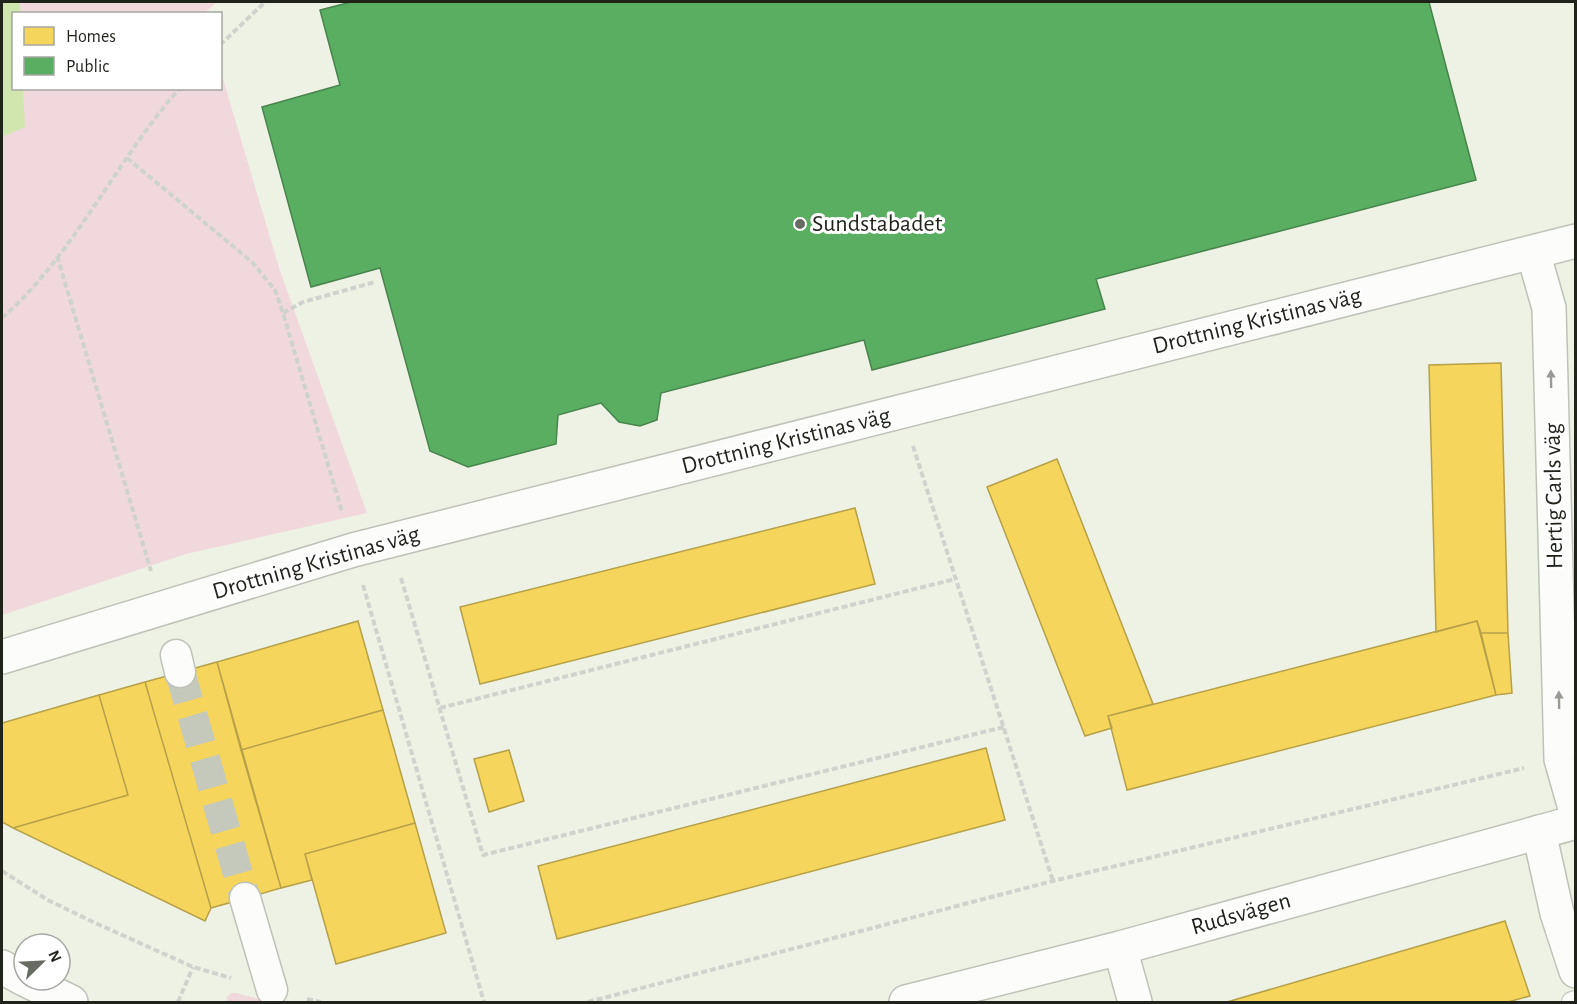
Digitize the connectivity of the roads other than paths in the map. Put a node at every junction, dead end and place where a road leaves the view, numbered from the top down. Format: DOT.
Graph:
graph roads {
  1 [pos="1575,241"];
  2 [pos="1533,252"];
  3 [pos="2,657"];
  4 [pos="1575,812"];
  5 [pos="1575,822"];
  6 [pos="1539,832"];
  7 [pos="245,898"];
  8 [pos="1120,948"];
  9 [pos="1575,971"];
  10 [pos="273,990"];
  11 [pos="50,992"];
  12 [pos="71,1002"];
  13 [pos="906,1002"];
  14 [pos="1135,1002"];
  1 -- 2 [label="street, Drottning Kristinas väg"];
  2 -- 3 [label="street, Drottning Kristinas väg"];
  4 -- 2 [label="street, Hertig Carls väg, one-way"];
  5 -- 6 [label="street, Rudsvägen"];
  6 -- 8 [label="street, Rudsvägen"];
  6 -- 9 [label="street"];
  7 -- 10 [label="street"];
  8 -- 13 [label="street, Rudsvägen"];
  8 -- 14 [label="street"];
  11 -- 12 [label="street"];
}
